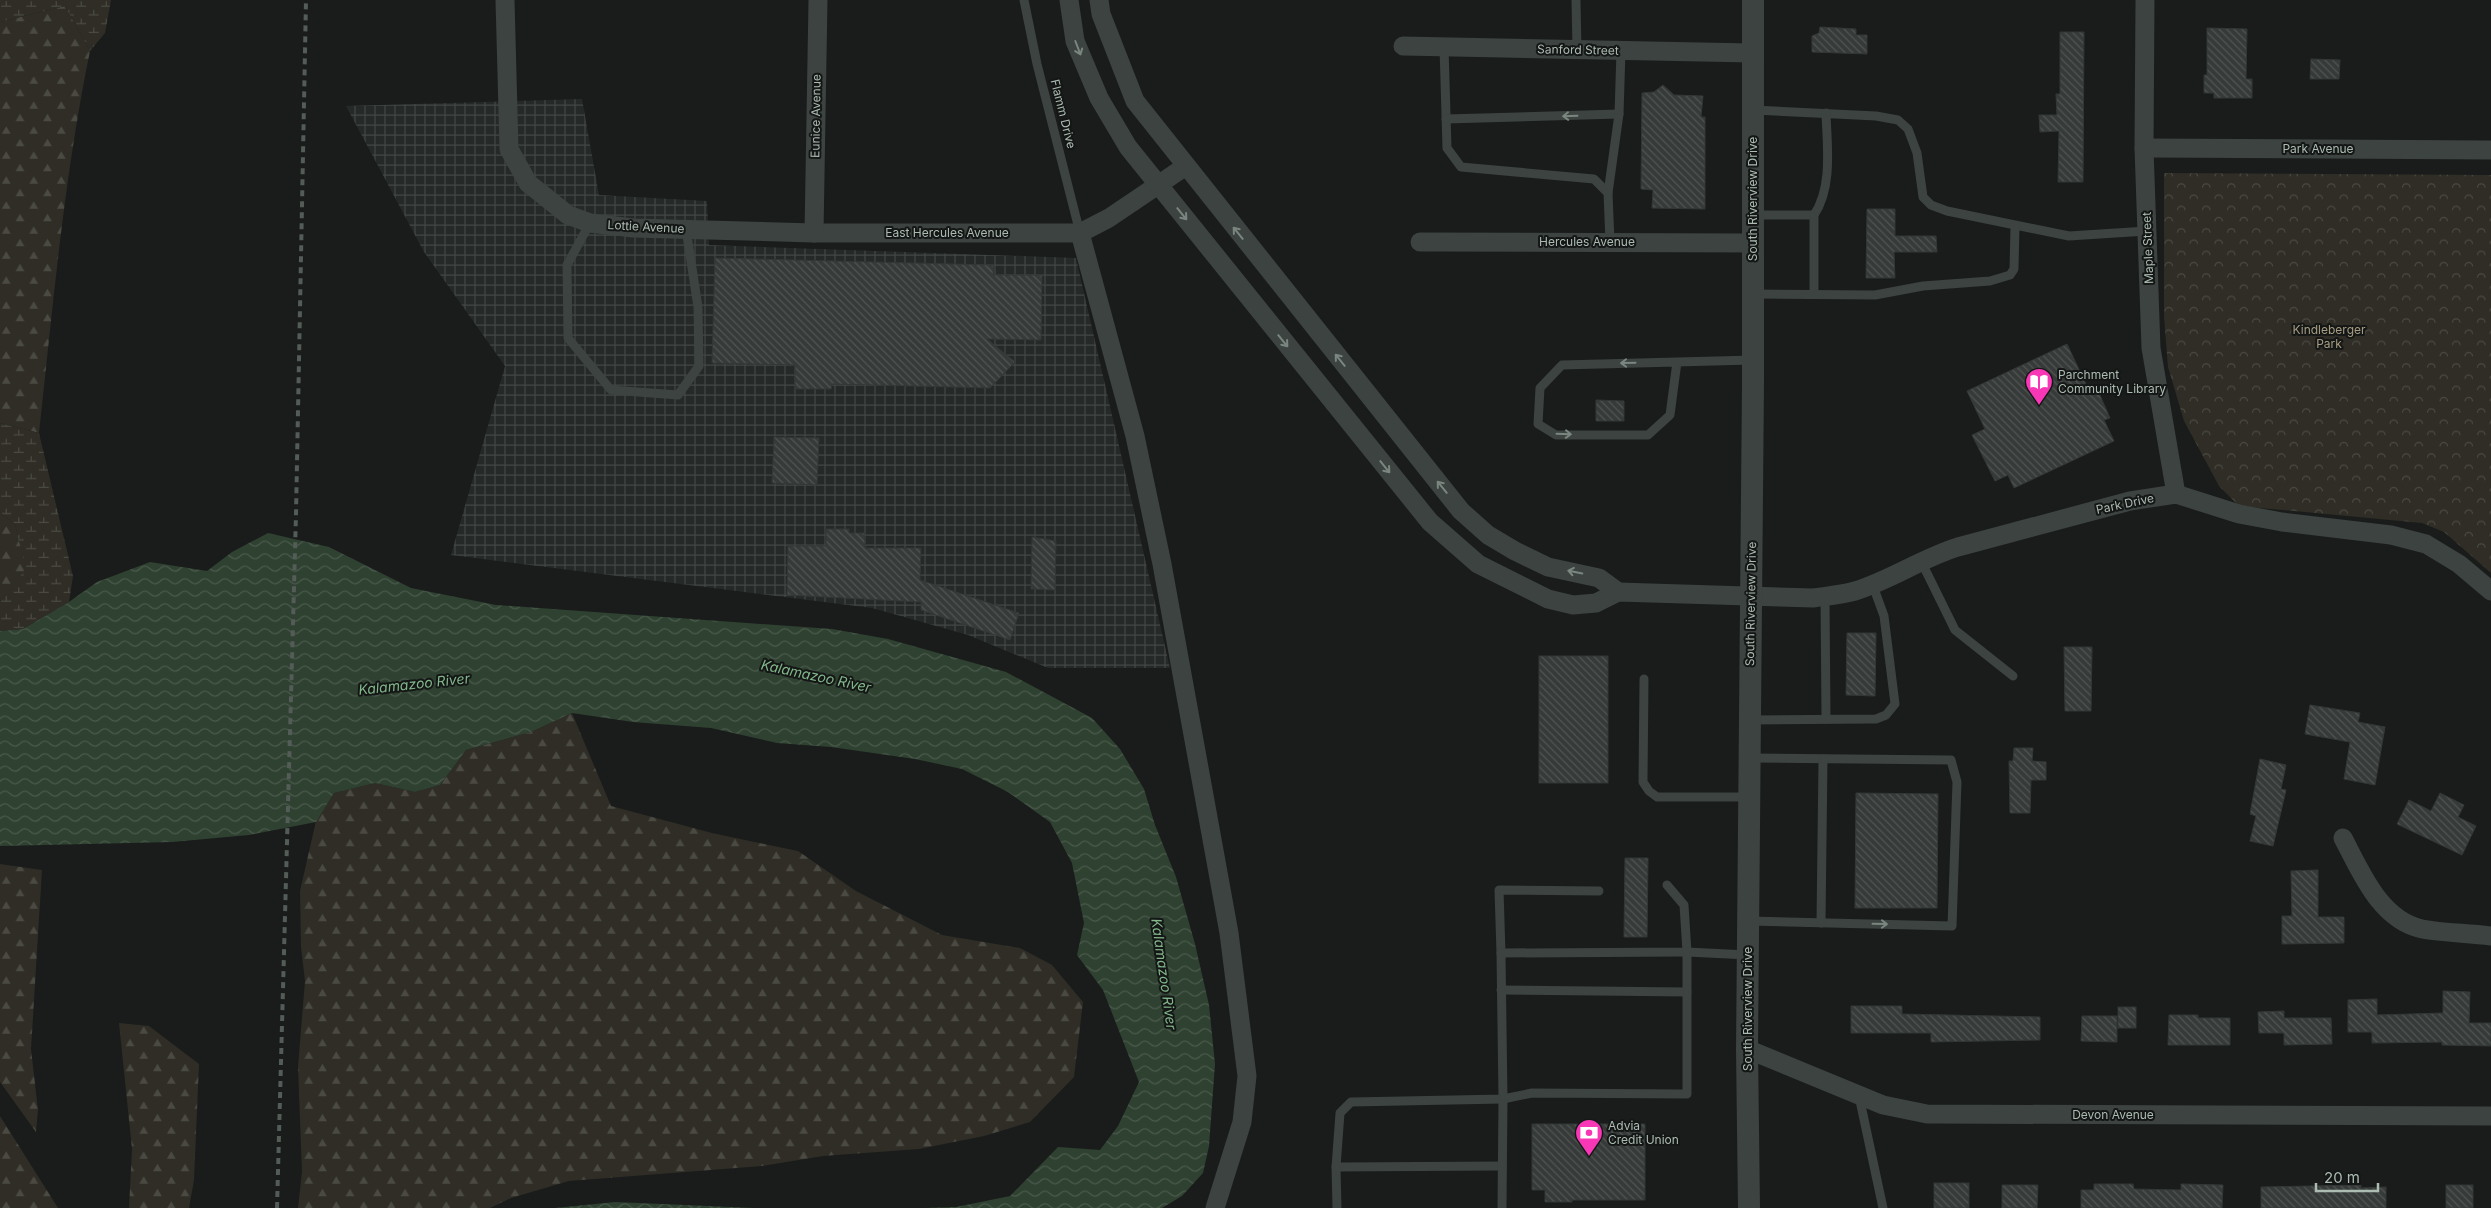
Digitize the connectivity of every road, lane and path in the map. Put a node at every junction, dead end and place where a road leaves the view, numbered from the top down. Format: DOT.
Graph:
graph roads {
  1 [pos="505,0"];
  2 [pos="818,0"];
  3 [pos="1024,0"];
  4 [pos="1069,0"];
  5 [pos="1099,0"];
  6 [pos="1576,0"];
  7 [pos="1753,0"];
  8 [pos="2145,0"];
  9 [pos="1403,46"];
  10 [pos="1444,47"];
  11 [pos="1577,50"];
  12 [pos="1621,51"];
  13 [pos="1752,53"];
  14 [pos="1752,110"];
  15 [pos="1826,113"];
  16 [pos="1619,114"];
  17 [pos="1446,119"];
  18 [pos="2144,148"];
  19 [pos="2491,150"];
  20 [pos="1186,166"];
  21 [pos="1158,185"];
  22 [pos="1608,193"];
  23 [pos="1753,215"];
  24 [pos="1814,215"];
  25 [pos="590,223"];
  26 [pos="2015,226"];
  27 [pos="686,229"];
  28 [pos="2147,231"];
  29 [pos="814,233"];
  30 [pos="1080,233"];
  31 [pos="1420,242"];
  32 [pos="1610,242"];
  33 [pos="1753,243"];
  34 [pos="1814,293"];
  35 [pos="1753,294"];
  36 [pos="1753,360"];
  37 [pos="1677,362"];
  38 [pos="2176,494"];
  39 [pos="1921,561"];
  40 [pos="1872,584"];
  41 [pos="2491,591"];
  42 [pos="1618,592"];
  43 [pos="1751,594"];
  44 [pos="1826,596"];
  45 [pos="2013,676"];
  46 [pos="1644,679"];
  47 [pos="1750,720"];
  48 [pos="1826,720"];
  49 [pos="1750,758"];
  50 [pos="1823,759"];
  51 [pos="1749,797"];
  52 [pos="2343,838"];
  53 [pos="1667,885"];
  54 [pos="1599,891"];
  55 [pos="1748,921"];
  56 [pos="1820,923"];
  57 [pos="2491,936"];
  58 [pos="1687,952"];
  59 [pos="1501,953"];
  60 [pos="1748,955"];
  61 [pos="1501,990"];
  62 [pos="1687,992"];
  63 [pos="1748,1049"];
  64 [pos="1858,1095"];
  65 [pos="1504,1099"];
  66 [pos="2491,1116"];
  67 [pos="1502,1166"];
  68 [pos="1336,1167"];
  69 [pos="1215,1208"];
  70 [pos="1337,1208"];
  71 [pos="1502,1208"];
  72 [pos="1749,1208"];
  73 [pos="1883,1208"];
  1 -- 25 [label="street, Lottie Avenue"];
  2 -- 29 [label="street, Eunice Avenue"];
  3 -- 30 [label="lane, Flamm Drive"];
  4 -- 21 [label="street, one-way"];
  5 -- 20 [label="street"];
  6 -- 11 [label="lane"];
  7 -- 13 [label="street, South Riverview Drive"];
  8 -- 18 [label="street, Maple Street"];
  9 -- 10 [label="street, Sanford Street"];
  10 -- 11 [label="street, Sanford Street"];
  10 -- 17 [label="lane"];
  11 -- 12 [label="street, Sanford Street"];
  12 -- 13 [label="street, Sanford Street"];
  12 -- 16 [label="lane"];
  13 -- 14 [label="street, South Riverview Drive"];
  14 -- 15 [label="lane"];
  14 -- 23 [label="street, South Riverview Drive"];
  15 -- 24 [label="lane"];
  15 -- 26 [label="lane"];
  16 -- 17 [label="lane, one-way"];
  16 -- 22 [label="lane"];
  17 -- 22 [label="lane"];
  18 -- 19 [label="street, Park Avenue"];
  18 -- 28 [label="street, Maple Street"];
  20 -- 21 [label="street"];
  42 -- 20 [label="street, one-way"];
  21 -- 30 [label="street"];
  21 -- 42 [label="street, one-way"];
  22 -- 32 [label="lane"];
  23 -- 24 [label="lane"];
  23 -- 33 [label="street, South Riverview Drive"];
  24 -- 34 [label="lane"];
  25 -- 27 [label="street, Lottie Avenue"];
  25 -- 27 [label="lane"];
  26 -- 28 [label="lane"];
  26 -- 34 [label="lane"];
  27 -- 29 [label="street, Lottie Avenue"];
  28 -- 38 [label="street, Maple Street"];
  29 -- 30 [label="street, East Hercules Avenue"];
  30 -- 69 [label="street"];
  31 -- 32 [label="street, Hercules Avenue"];
  32 -- 33 [label="street, Hercules Avenue"];
  33 -- 35 [label="street, South Riverview Drive"];
  34 -- 35 [label="lane"];
  35 -- 36 [label="street, South Riverview Drive"];
  36 -- 37 [label="lane"];
  36 -- 43 [label="street, South Riverview Drive"];
  37 -- 37 [label="lane, one-way"];
  38 -- 39 [label="street, Park Drive"];
  38 -- 41 [label="street, Park Drive"];
  39 -- 40 [label="street, Park Drive"];
  39 -- 45 [label="lane"];
  40 -- 44 [label="street, Park Drive"];
  40 -- 48 [label="lane"];
  42 -- 43 [label="street, Park Drive"];
  43 -- 44 [label="street, Park Drive"];
  43 -- 47 [label="street, South Riverview Drive"];
  44 -- 48 [label="lane"];
  46 -- 51 [label="lane"];
  47 -- 48 [label="lane"];
  47 -- 49 [label="street, South Riverview Drive"];
  49 -- 50 [label="lane"];
  49 -- 51 [label="street, South Riverview Drive"];
  50 -- 56 [label="lane"];
  56 -- 50 [label="lane, one-way"];
  51 -- 55 [label="street, South Riverview Drive"];
  52 -- 57 [label="street"];
  53 -- 58 [label="lane"];
  54 -- 59 [label="lane"];
  55 -- 56 [label="lane"];
  55 -- 60 [label="street, South Riverview Drive"];
  58 -- 59 [label="lane"];
  58 -- 60 [label="lane"];
  58 -- 62 [label="lane"];
  59 -- 61 [label="lane"];
  60 -- 63 [label="street, South Riverview Drive"];
  61 -- 62 [label="lane"];
  61 -- 65 [label="lane"];
  62 -- 65 [label="lane"];
  63 -- 64 [label="street, Devon Avenue"];
  63 -- 72 [label="street, South Riverview Drive"];
  64 -- 66 [label="street, Devon Avenue"];
  64 -- 73 [label="lane"];
  65 -- 67 [label="lane"];
  65 -- 68 [label="lane"];
  67 -- 68 [label="lane"];
  67 -- 71 [label="lane"];
  68 -- 70 [label="lane"];
}
